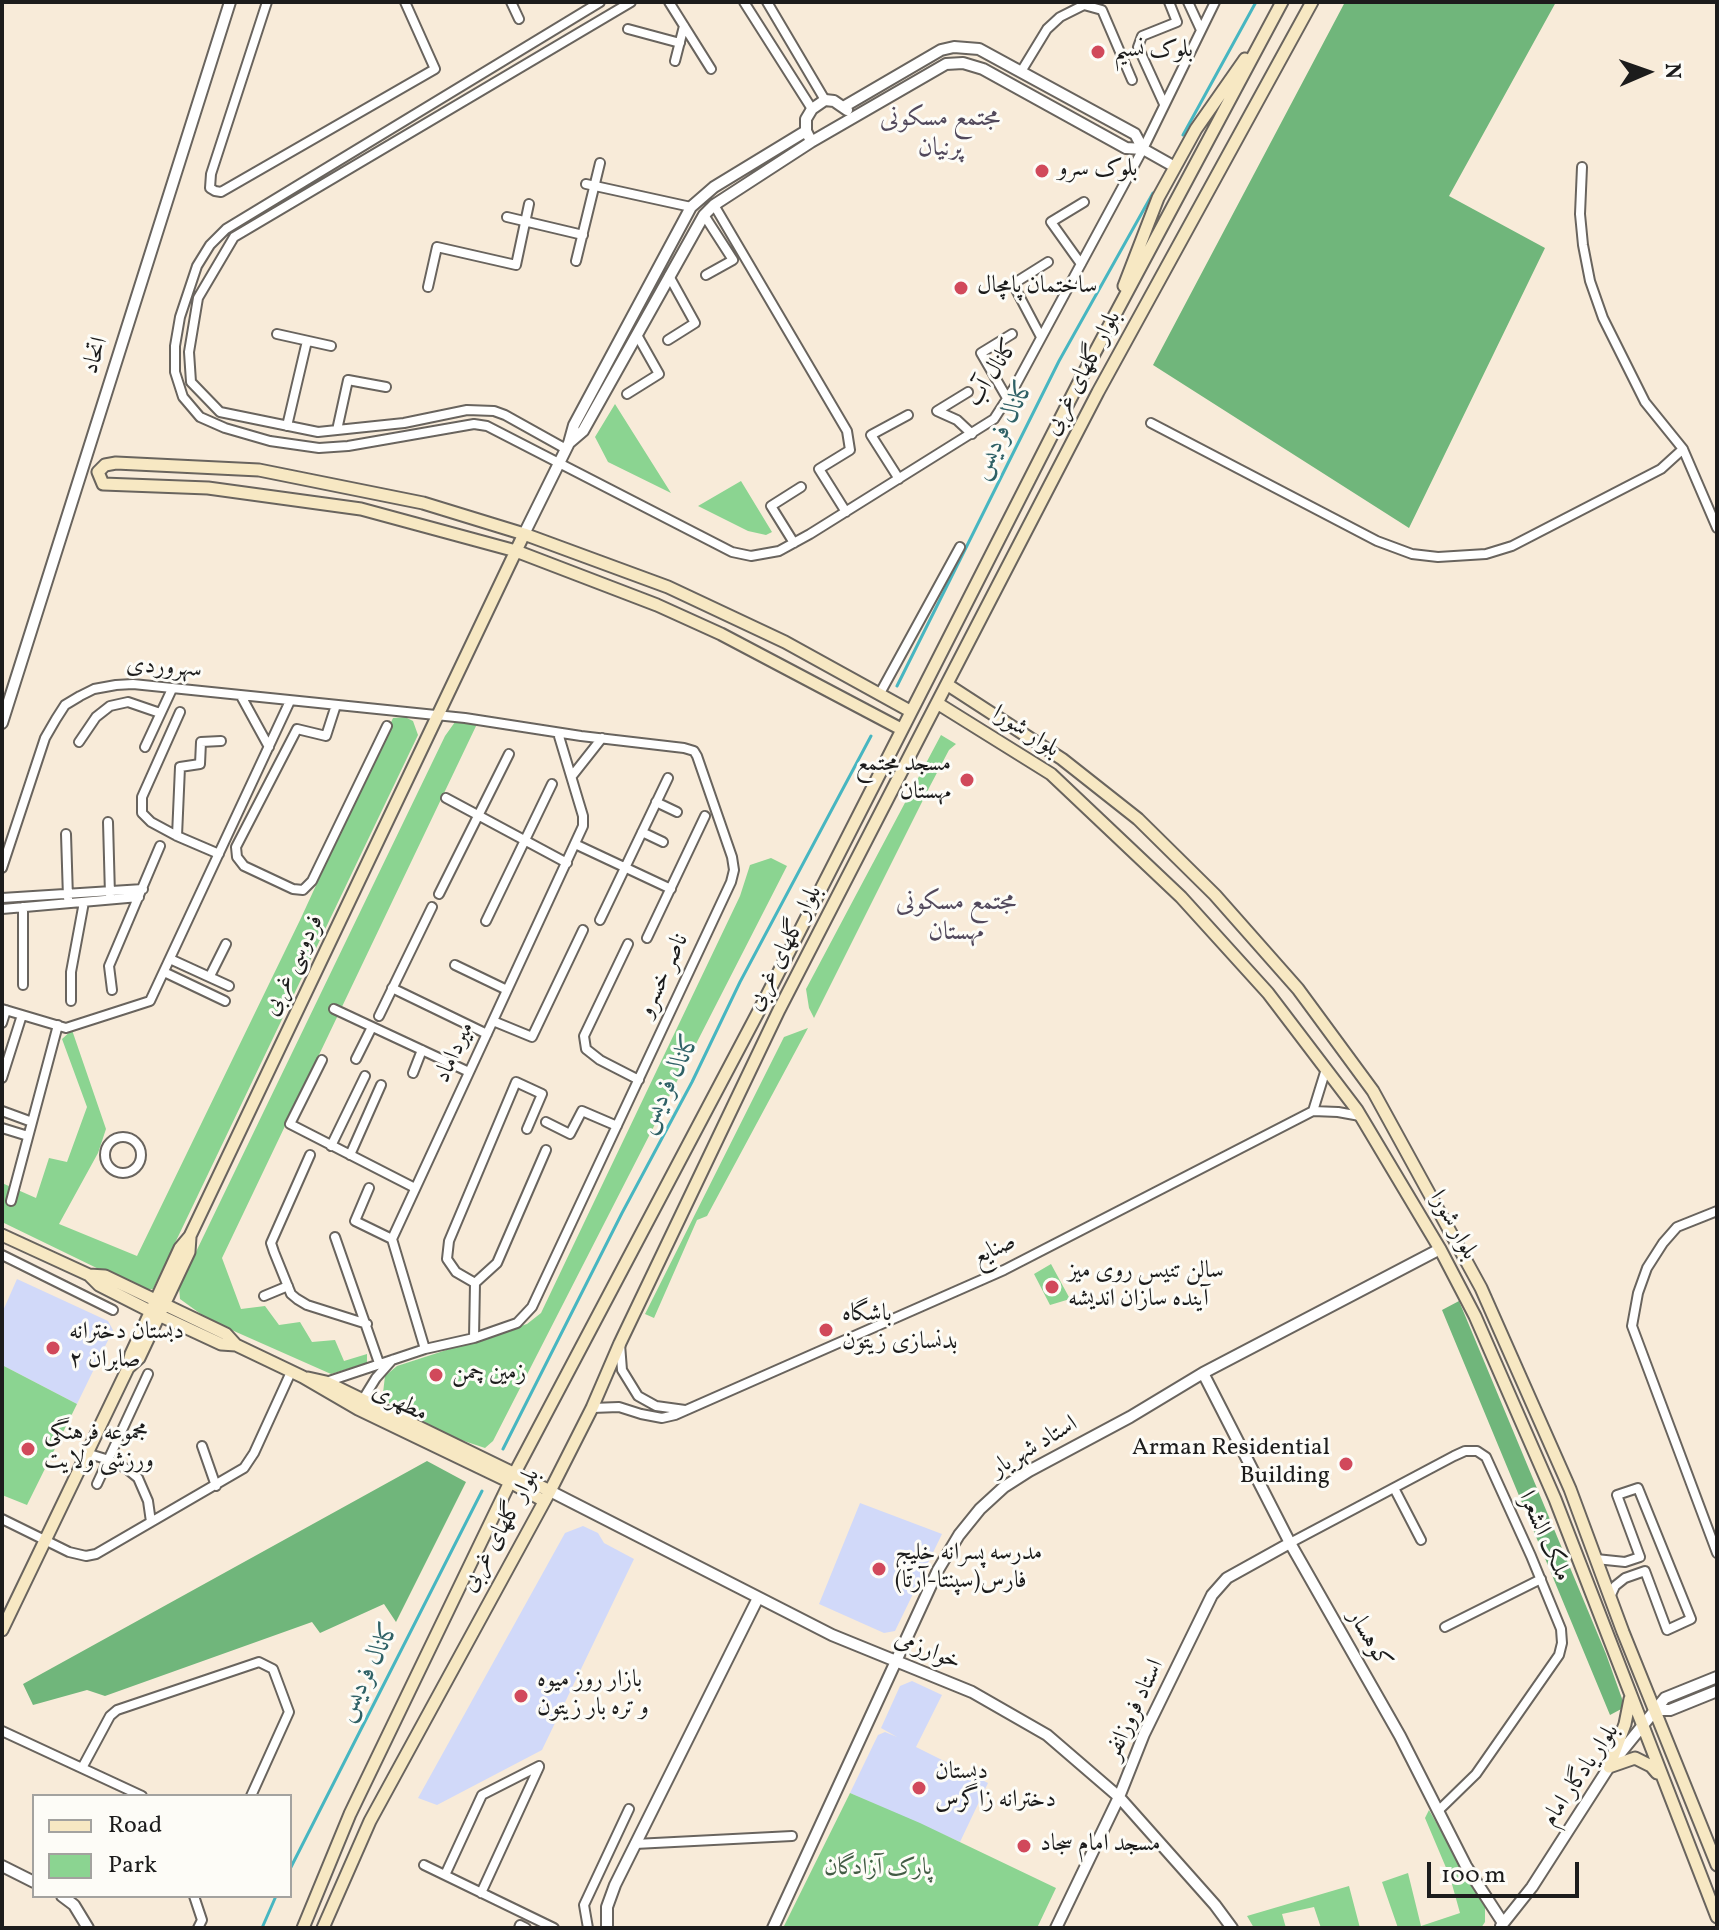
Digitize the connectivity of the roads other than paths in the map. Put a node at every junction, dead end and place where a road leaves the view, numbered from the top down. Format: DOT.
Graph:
graph roads {
  1 [pos="230,2"];
  2 [pos="267,2"];
  3 [pos="405,2"];
  4 [pos="511,2"];
  5 [pos="600,2"];
  6 [pos="631,2"];
  7 [pos="669,2"];
  8 [pos="744,2"];
  9 [pos="767,2"];
  10 [pos="1169,2"];
  11 [pos="1188,2"];
  12 [pos="1215,2"];
  13 [pos="1282,2"];
  14 [pos="1312,2"];
  15 [pos="519,19"];
  16 [pos="684,26"];
  17 [pos="628,29"];
  18 [pos="1201,30"];
  19 [pos="1267,30"];
  20 [pos="680,43"];
  21 [pos="675,61"];
  22 [pos="711,69"];
  23 [pos="1022,70"];
  24 [pos="1132,80"];
  25 [pos="825,100"];
  26 [pos="1164,104"];
  27 [pos="845,106"];
  28 [pos="812,109"];
  29 [pos="853,118"];
  30 [pos="806,131"];
  31 [pos="811,142"];
  32 [pos="1143,149"];
  33 [pos="600,163"];
  34 [pos="1175,167"];
  35 [pos="1582,167"];
  36 [pos="590,185"];
  37 [pos="1084,202"];
  38 [pos="529,204"];
  39 [pos="714,205"];
  40 [pos="691,207"];
  41 [pos="704,215"];
  42 [pos="507,217"];
  43 [pos="525,221"];
  44 [pos="583,235"];
  45 [pos="576,261"];
  46 [pos="1048,262"];
  47 [pos="1081,264"];
  48 [pos="706,275"];
  49 [pos="669,276"];
  50 [pos="428,287"];
  51 [pos="1112,320"];
  52 [pos="277,334"];
  53 [pos="1012,334"];
  54 [pos="637,335"];
  55 [pos="1041,337"];
  56 [pos="668,340"];
  57 [pos="307,341"];
  58 [pos="331,346"];
  59 [pos="386,387"];
  60 [pos="968,392"];
  61 [pos="627,394"];
  62 [pos="1007,398"];
  63 [pos="908,415"];
  64 [pos="1151,423"];
  65 [pos="287,426"];
  66 [pos="337,430"];
  67 [pos="972,434"];
  68 [pos="567,446"];
  69 [pos="1683,449"];
  70 [pos="559,463"];
  71 [pos="899,479"];
  72 [pos="801,487"];
  73 [pos="846,512"];
  74 [pos="1004,528"];
  75 [pos="1717,528"];
  76 [pos="524,534"];
  77 [pos="1023,538"];
  78 [pos="794,543"];
  79 [pos="960,547"];
  80 [pos="516,551"];
  81 [pos="948,685"];
  82 [pos="172,689"];
  83 [pos="879,695"];
  84 [pos="241,696"];
  85 [pos="290,701"];
  86 [pos="937,703"];
  87 [pos="336,705"];
  88 [pos="869,711"];
  89 [pos="910,711"];
  90 [pos="180,712"];
  91 [pos="160,713"];
  92 [pos="439,715"];
  93 [pos="2,723"];
  94 [pos="387,726"];
  95 [pos="901,729"];
  96 [pos="558,733"];
  97 [pos="602,738"];
  98 [pos="221,741"];
  99 [pos="79,742"];
  100 [pos="145,747"];
  101 [pos="269,747"];
  102 [pos="509,754"];
  103 [pos="572,776"];
  104 [pos="668,778"];
  105 [pos="552,784"];
  106 [pos="446,798"];
  107 [pos="656,802"];
  108 [pos="677,812"];
  109 [pos="478,815"];
  110 [pos="705,816"];
  111 [pos="108,822"];
  112 [pos="642,832"];
  113 [pos="66,834"];
  114 [pos="177,836"];
  115 [pos="524,840"];
  116 [pos="663,842"];
  117 [pos="575,844"];
  118 [pos="160,846"];
  119 [pos="219,854"];
  120 [pos="567,863"];
  121 [pos="625,867"];
  122 [pos="2,868"];
  123 [pos="831,869"];
  124 [pos="848,875"];
  125 [pos="671,889"];
  126 [pos="141,893"];
  127 [pos="439,894"];
  128 [pos="110,895"];
  129 [pos="2,898"];
  130 [pos="68,898"];
  131 [pos="84,902"];
  132 [pos="23,907"];
  133 [pos="432,907"];
  134 [pos="2,909"];
  135 [pos="600,920"];
  136 [pos="486,921"];
  137 [pos="583,930"];
  138 [pos="647,938"];
  139 [pos="226,944"];
  140 [pos="628,944"];
  141 [pos="170,959"];
  142 [pos="455,965"];
  143 [pos="164,972"];
  144 [pos="210,976"];
  145 [pos="23,985"];
  146 [pos="229,986"];
  147 [pos="392,988"];
  148 [pos="112,990"];
  149 [pos="507,990"];
  150 [pos="71,1001"];
  151 [pos="225,1001"];
  152 [pos="334,1009"];
  153 [pos="4,1010"];
  154 [pos="22,1015"];
  155 [pos="379,1016"];
  156 [pos="493,1021"];
  157 [pos="2,1023"];
  158 [pos="58,1025"];
  159 [pos="372,1027"];
  160 [pos="487,1034"];
  161 [pos="422,1050"];
  162 [pos="356,1059"];
  163 [pos="322,1060"];
  164 [pos="1327,1068"];
  165 [pos="469,1072"];
  166 [pos="413,1073"];
  167 [pos="365,1076"];
  168 [pos="2,1078"];
  169 [pos="639,1080"];
  170 [pos="381,1085"];
  171 [pos="2,1111"];
  172 [pos="1313,1111"];
  173 [pos="1360,1116"];
  174 [pos="32,1122"];
  175 [pos="546,1122"];
  176 [pos="617,1126"];
  177 [pos="2,1128"];
  178 [pos="527,1129"];
  179 [pos="28,1136"];
  180 [pos="331,1146"];
  181 [pos="546,1150"];
  182 [pos="140,1152"];
  183 [pos="310,1155"];
  184 [pos="350,1155"];
  185 [pos="369,1188"];
  186 [pos="415,1188"];
  187 [pos="11,1201"];
  188 [pos="1717,1211"];
  189 [pos="2,1235"];
  190 [pos="335,1237"];
  191 [pos="392,1239"];
  192 [pos="1440,1249"];
  193 [pos="2,1255"];
  194 [pos="475,1283"];
  195 [pos="288,1286"];
  196 [pos="264,1296"];
  197 [pos="157,1308"];
  198 [pos="113,1310"];
  199 [pos="367,1324"];
  200 [pos="474,1338"];
  201 [pos="620,1343"];
  202 [pos="425,1349"];
  203 [pos="392,1360"];
  204 [pos="379,1363"];
  205 [pos="291,1372"];
  206 [pos="1203,1373"];
  207 [pos="148,1374"];
  208 [pos="323,1385"];
  209 [pos="360,1405"];
  210 [pos="592,1408"];
  211 [pos="685,1410"];
  212 [pos="202,1446"];
  213 [pos="86,1453"];
  214 [pos="109,1460"];
  215 [pos="483,1469"];
  216 [pos="513,1477"];
  217 [pos="97,1484"];
  218 [pos="216,1486"];
  219 [pos="1394,1488"];
  220 [pos="547,1496"];
  221 [pos="499,1506"];
  222 [pos="2,1519"];
  223 [pos="151,1522"];
  224 [pos="44,1540"];
  225 [pos="1421,1540"];
  226 [pos="1290,1543"];
  227 [pos="1717,1553"];
  228 [pos="1640,1557"];
  229 [pos="1596,1559"];
  230 [pos="1645,1571"];
  231 [pos="1541,1579"];
  232 [pos="1610,1597"];
  233 [pos="758,1598"];
  234 [pos="5,1615"];
  235 [pos="1445,1627"];
  236 [pos="2,1630"];
  237 [pos="895,1661"];
  238 [pos="1717,1677"];
  239 [pos="1717,1691"];
  240 [pos="1631,1698"];
  241 [pos="1655,1710"];
  242 [pos="1642,1725"];
  243 [pos="2,1731"];
  244 [pos="1609,1767"];
  245 [pos="82,1768"];
  246 [pos="1663,1782"];
  247 [pos="138,1794"];
  248 [pos="252,1794"];
  249 [pos="1119,1797"];
  250 [pos="629,1809"];
  251 [pos="1438,1811"];
  252 [pos="792,1836"];
  253 [pos="635,1844"];
  254 [pos="424,1865"];
  255 [pos="1717,1865"];
  256 [pos="2,1866"];
  257 [pos="445,1875"];
  258 [pos="32,1881"];
  259 [pos="481,1893"];
  260 [pos="65,1898"];
  261 [pos="195,1898"];
  262 [pos="1717,1917"];
  263 [pos="1501,1926"];
  264 [pos="88,1928"];
  265 [pos="198,1928"];
  266 [pos="303,1928"];
  267 [pos="323,1928"];
  268 [pos="519,1928"];
  269 [pos="526,1928"];
  270 [pos="554,1928"];
  271 [pos="588,1928"];
  272 [pos="607,1928"];
  273 [pos="773,1928"];
  274 [pos="1056,1928"];
  275 [pos="1232,1928"];
  1 -- 93 [label="street, اتحاد"];
  2 -- 3 [label="street"];
  4 -- 15 [label="street"];
  5 -- 70 [label="street, کانال آب"];
  6 -- 65 [label="street"];
  7 -- 16 [label="street"];
  8 -- 28 [label="street"];
  9 -- 25 [label="street"];
  10 -- 26 [label="street"];
  11 -- 18 [label="street"];
  12 -- 18 [label="street, کانال آب"];
  13 -- 19 [label="main road, بلوار گلهای غربی"];
  14 -- 77 [label="main road, بلوار گلهای غربی"];
  16 -- 20 [label="street"];
  16 -- 22 [label="street"];
  17 -- 20 [label="street"];
  18 -- 26 [label="street, کانال آب"];
  19 -- 34 [label="main road"];
  19 -- 51 [label="main road, بلوار گلهای غربی"];
  20 -- 21 [label="street"];
  23 -- 24 [label="street"];
  23 -- 27 [label="street"];
  23 -- 32 [label="street"];
  25 -- 27 [label="street"];
  25 -- 28 [label="street"];
  26 -- 32 [label="street, کانال آب"];
  27 -- 29 [label="street"];
  28 -- 30 [label="street"];
  29 -- 31 [label="street"];
  29 -- 32 [label="street"];
  30 -- 31 [label="street"];
  30 -- 40 [label="street"];
  31 -- 39 [label="street"];
  32 -- 34 [label="street"];
  32 -- 47 [label="street, کانال آب"];
  33 -- 36 [label="street"];
  34 -- 51 [label="main road"];
  35 -- 69 [label="street"];
  36 -- 40 [label="street"];
  36 -- 44 [label="street"];
  37 -- 47 [label="street"];
  38 -- 43 [label="street"];
  39 -- 41 [label="street"];
  39 -- 73 [label="street"];
  40 -- 68 [label="street"];
  41 -- 48 [label="street"];
  41 -- 49 [label="street"];
  42 -- 43 [label="street"];
  43 -- 44 [label="street"];
  43 -- 50 [label="street"];
  44 -- 45 [label="street"];
  46 -- 55 [label="street"];
  47 -- 55 [label="street, کانال آب"];
  49 -- 54 [label="street"];
  49 -- 56 [label="street"];
  51 -- 74 [label="main road, بلوار گلهای غربی"];
  52 -- 57 [label="street"];
  53 -- 62 [label="street"];
  54 -- 61 [label="street"];
  54 -- 68 [label="street"];
  55 -- 62 [label="street, کانال آب"];
  57 -- 58 [label="street"];
  57 -- 65 [label="street"];
  59 -- 66 [label="street"];
  60 -- 67 [label="street"];
  62 -- 67 [label="street, کانال آب"];
  63 -- 71 [label="street"];
  64 -- 69 [label="street"];
  65 -- 66 [label="street"];
  66 -- 68 [label="street"];
  67 -- 71 [label="street, کانال آب"];
  68 -- 70 [label="street"];
  69 -- 75 [label="street"];
  70 -- 76 [label="street"];
  70 -- 78 [label="street, کانال آب"];
  71 -- 73 [label="street, کانال آب"];
  72 -- 78 [label="street"];
  73 -- 78 [label="street, کانال آب"];
  74 -- 77 [label="main road"];
  74 -- 89 [label="main road, بلوار گلهای غربی"];
  76 -- 80 [label="main road, فردوسی غربی"];
  76 -- 80 [label="main road"];
  76 -- 83 [label="main road"];
  77 -- 81 [label="main road, بلوار گلهای غربی"];
  79 -- 83 [label="street"];
  80 -- 88 [label="main road"];
  80 -- 92 [label="main road, فردوسی غربی"];
  81 -- 86 [label="main road, بلوار گلهای غربی"];
  81 -- 229 [label="main road, بلوار شورا"];
  82 -- 84 [label="street, سهروردی"];
  82 -- 91 [label="street"];
  82 -- 122 [label="street, سهروردی"];
  83 -- 88 [label="main road"];
  83 -- 89 [label="main road"];
  84 -- 85 [label="street, سهروردی"];
  84 -- 101 [label="street"];
  85 -- 87 [label="street, سهروردی"];
  85 -- 101 [label="street"];
  86 -- 124 [label="main road, بلوار گلهای غربی"];
  86 -- 164 [label="main road, بلوار شورا"];
  87 -- 92 [label="street, سهروردی"];
  87 -- 94 [label="street"];
  88 -- 95 [label="main road"];
  89 -- 95 [label="main road, بلوار گلهای غربی"];
  90 -- 114 [label="street"];
  91 -- 99 [label="street"];
  91 -- 100 [label="street"];
  92 -- 96 [label="street, ناصر خسرو"];
  92 -- 197 [label="main road, فردوسی غربی"];
  95 -- 123 [label="main road, بلوار گلهای غربی"];
  96 -- 97 [label="street, ناصر خسرو"];
  96 -- 103 [label="street, میرداماد"];
  97 -- 103 [label="street"];
  97 -- 169 [label="street, ناصر خسرو"];
  98 -- 114 [label="street"];
  101 -- 119 [label="street"];
  102 -- 109 [label="street"];
  103 -- 117 [label="street, میرداماد"];
  104 -- 107 [label="street"];
  105 -- 115 [label="street"];
  106 -- 109 [label="street"];
  107 -- 108 [label="street"];
  107 -- 112 [label="street"];
  109 -- 115 [label="street"];
  109 -- 127 [label="street"];
  110 -- 125 [label="street"];
  111 -- 128 [label="street"];
  112 -- 116 [label="street"];
  112 -- 121 [label="street"];
  113 -- 130 [label="street"];
  114 -- 119 [label="street"];
  115 -- 120 [label="street"];
  115 -- 136 [label="street"];
  117 -- 120 [label="street, میرداماد"];
  117 -- 121 [label="street"];
  118 -- 126 [label="street"];
  119 -- 141 [label="street"];
  120 -- 149 [label="street, میرداماد"];
  121 -- 125 [label="street"];
  121 -- 135 [label="street"];
  123 -- 124 [label="main road"];
  123 -- 216 [label="main road, بلوار گلهای غربی"];
  124 -- 201 [label="main road, بلوار گلهای غربی"];
  125 -- 138 [label="street"];
  126 -- 128 [label="street"];
  126 -- 148 [label="street"];
  128 -- 130 [label="street"];
  128 -- 131 [label="street"];
  129 -- 130 [label="street"];
  130 -- 131 [label="street"];
  130 -- 132 [label="street"];
  131 -- 150 [label="street"];
  132 -- 134 [label="street"];
  132 -- 145 [label="street"];
  133 -- 147 [label="street"];
  137 -- 156 [label="street"];
  139 -- 144 [label="street"];
  140 -- 169 [label="street"];
  141 -- 143 [label="street"];
  141 -- 144 [label="street"];
  142 -- 149 [label="street"];
  143 -- 151 [label="street"];
  143 -- 158 [label="street"];
  144 -- 146 [label="street"];
  147 -- 155 [label="street"];
  147 -- 160 [label="street"];
  149 -- 156 [label="street, میرداماد"];
  152 -- 159 [label="street"];
  153 -- 154 [label="street"];
  153 -- 157 [label="street"];
  154 -- 158 [label="street"];
  154 -- 168 [label="street"];
  156 -- 160 [label="street, میرداماد"];
  158 -- 174 [label="street"];
  159 -- 161 [label="street"];
  159 -- 162 [label="street"];
  160 -- 165 [label="street, میرداماد"];
  161 -- 165 [label="street"];
  161 -- 166 [label="street"];
  163 -- 180 [label="street"];
  164 -- 172 [label="street"];
  164 -- 173 [label="main road, بلوار شورا"];
  165 -- 186 [label="street, میرداماد"];
  167 -- 180 [label="street"];
  169 -- 176 [label="street, ناصر خسرو"];
  170 -- 184 [label="street"];
  171 -- 174 [label="street"];
  172 -- 173 [label="street"];
  172 -- 211 [label="street, صنایع"];
  173 -- 192 [label="main road, بلوار شورا"];
  174 -- 179 [label="street"];
  175 -- 176 [label="street"];
  176 -- 200 [label="street, ناصر خسرو"];
  177 -- 179 [label="street"];
  178 -- 194 [label="street"];
  179 -- 187 [label="street"];
  180 -- 184 [label="street"];
  181 -- 194 [label="street"];
  182 -- 182 [label="street"];
  183 -- 195 [label="street"];
  184 -- 186 [label="street"];
  185 -- 191 [label="street"];
  186 -- 191 [label="street, میرداماد"];
  188 -- 227 [label="street"];
  189 -- 197 [label="main road, مطهری"];
  190 -- 199 [label="street"];
  191 -- 202 [label="street"];
  192 -- 206 [label="street, استاد شهریار"];
  192 -- 240 [label="main road, بلوار شورا"];
  193 -- 198 [label="street"];
  194 -- 200 [label="street"];
  195 -- 196 [label="street"];
  195 -- 199 [label="street"];
  197 -- 205 [label="main road, مطهری"];
  197 -- 213 [label="main road, فردوسی غربی"];
  199 -- 204 [label="street"];
  200 -- 202 [label="street, ناصر خسرو"];
  201 -- 210 [label="main road, بلوار گلهای غربی"];
  201 -- 211 [label="street"];
  202 -- 203 [label="street, ناصر خسرو"];
  203 -- 204 [label="street, ناصر خسرو"];
  203 -- 209 [label="street"];
  204 -- 208 [label="street, ناصر خسرو"];
  205 -- 208 [label="main road, مطهری"];
  205 -- 218 [label="street"];
  206 -- 226 [label="street, کوهسار"];
  206 -- 237 [label="street, استاد شهریار"];
  207 -- 214 [label="street"];
  208 -- 209 [label="main road, مطهری"];
  209 -- 215 [label="main road, مطهری"];
  209 -- 216 [label="main road"];
  210 -- 211 [label="street, صنایع"];
  210 -- 220 [label="main road, بلوار گلهای غربی"];
  212 -- 218 [label="street"];
  213 -- 214 [label="street"];
  213 -- 224 [label="main road, فردوسی غربی"];
  214 -- 217 [label="street"];
  214 -- 223 [label="street"];
  215 -- 216 [label="main road, مطهری"];
  215 -- 221 [label="main road"];
  216 -- 220 [label="main road, مطهری"];
  216 -- 221 [label="main road, بلوار گلهای غربی"];
  218 -- 223 [label="street"];
  219 -- 225 [label="street"];
  219 -- 226 [label="street, ملک الشعرا"];
  219 -- 231 [label="street, ملک الشعرا"];
  220 -- 233 [label="street, خوارزمی"];
  220 -- 267 [label="main road, بلوار گلهای غربی"];
  221 -- 266 [label="main road, بلوار گلهای غربی"];
  222 -- 224 [label="street"];
  223 -- 224 [label="street"];
  224 -- 234 [label="main road, فردوسی غربی"];
  226 -- 249 [label="street, استاد فروزانفر"];
  226 -- 251 [label="street, کوهسار"];
  228 -- 229 [label="street"];
  228 -- 230 [label="street"];
  228 -- 230 [label="street"];
  229 -- 232 [label="main road, بلوار شورا"];
  230 -- 232 [label="street"];
  231 -- 235 [label="street"];
  231 -- 251 [label="street, ملک الشعرا"];
  232 -- 241 [label="main road, بلوار شورا"];
  233 -- 237 [label="street, خوارزمی"];
  233 -- 253 [label="street"];
  234 -- 236 [label="main road, فردوسی غربی"];
  237 -- 249 [label="street, خوارزمی"];
  237 -- 273 [label="street, استاد شهریار"];
  238 -- 241 [label="street, بلوار یادگار امام"];
  239 -- 241 [label="street"];
  240 -- 242 [label="main road, بلوار شورا"];
  240 -- 244 [label="main road"];
  241 -- 242 [label="street, بلوار یادگار امام"];
  241 -- 255 [label="main road, بلوار شورا"];
  242 -- 244 [label="street, بلوار یادگار امام"];
  242 -- 246 [label="main road, بلوار شورا"];
  243 -- 245 [label="street"];
  244 -- 246 [label="main road"];
  244 -- 263 [label="street, بلوار یادگار امام"];
  245 -- 247 [label="street"];
  245 -- 248 [label="street"];
  246 -- 262 [label="main road, بلوار شورا"];
  249 -- 274 [label="street, استاد فروزانفر"];
  249 -- 275 [label="street, خوارزمی"];
  250 -- 271 [label="street"];
  251 -- 263 [label="street, کوهسار"];
  252 -- 253 [label="street"];
  253 -- 272 [label="street"];
  254 -- 257 [label="street"];
  256 -- 258 [label="street"];
  257 -- 259 [label="street"];
  257 -- 259 [label="street"];
  259 -- 270 [label="street"];
  260 -- 264 [label="street"];
  261 -- 265 [label="street"];
  268 -- 269 [label="street"];
}
